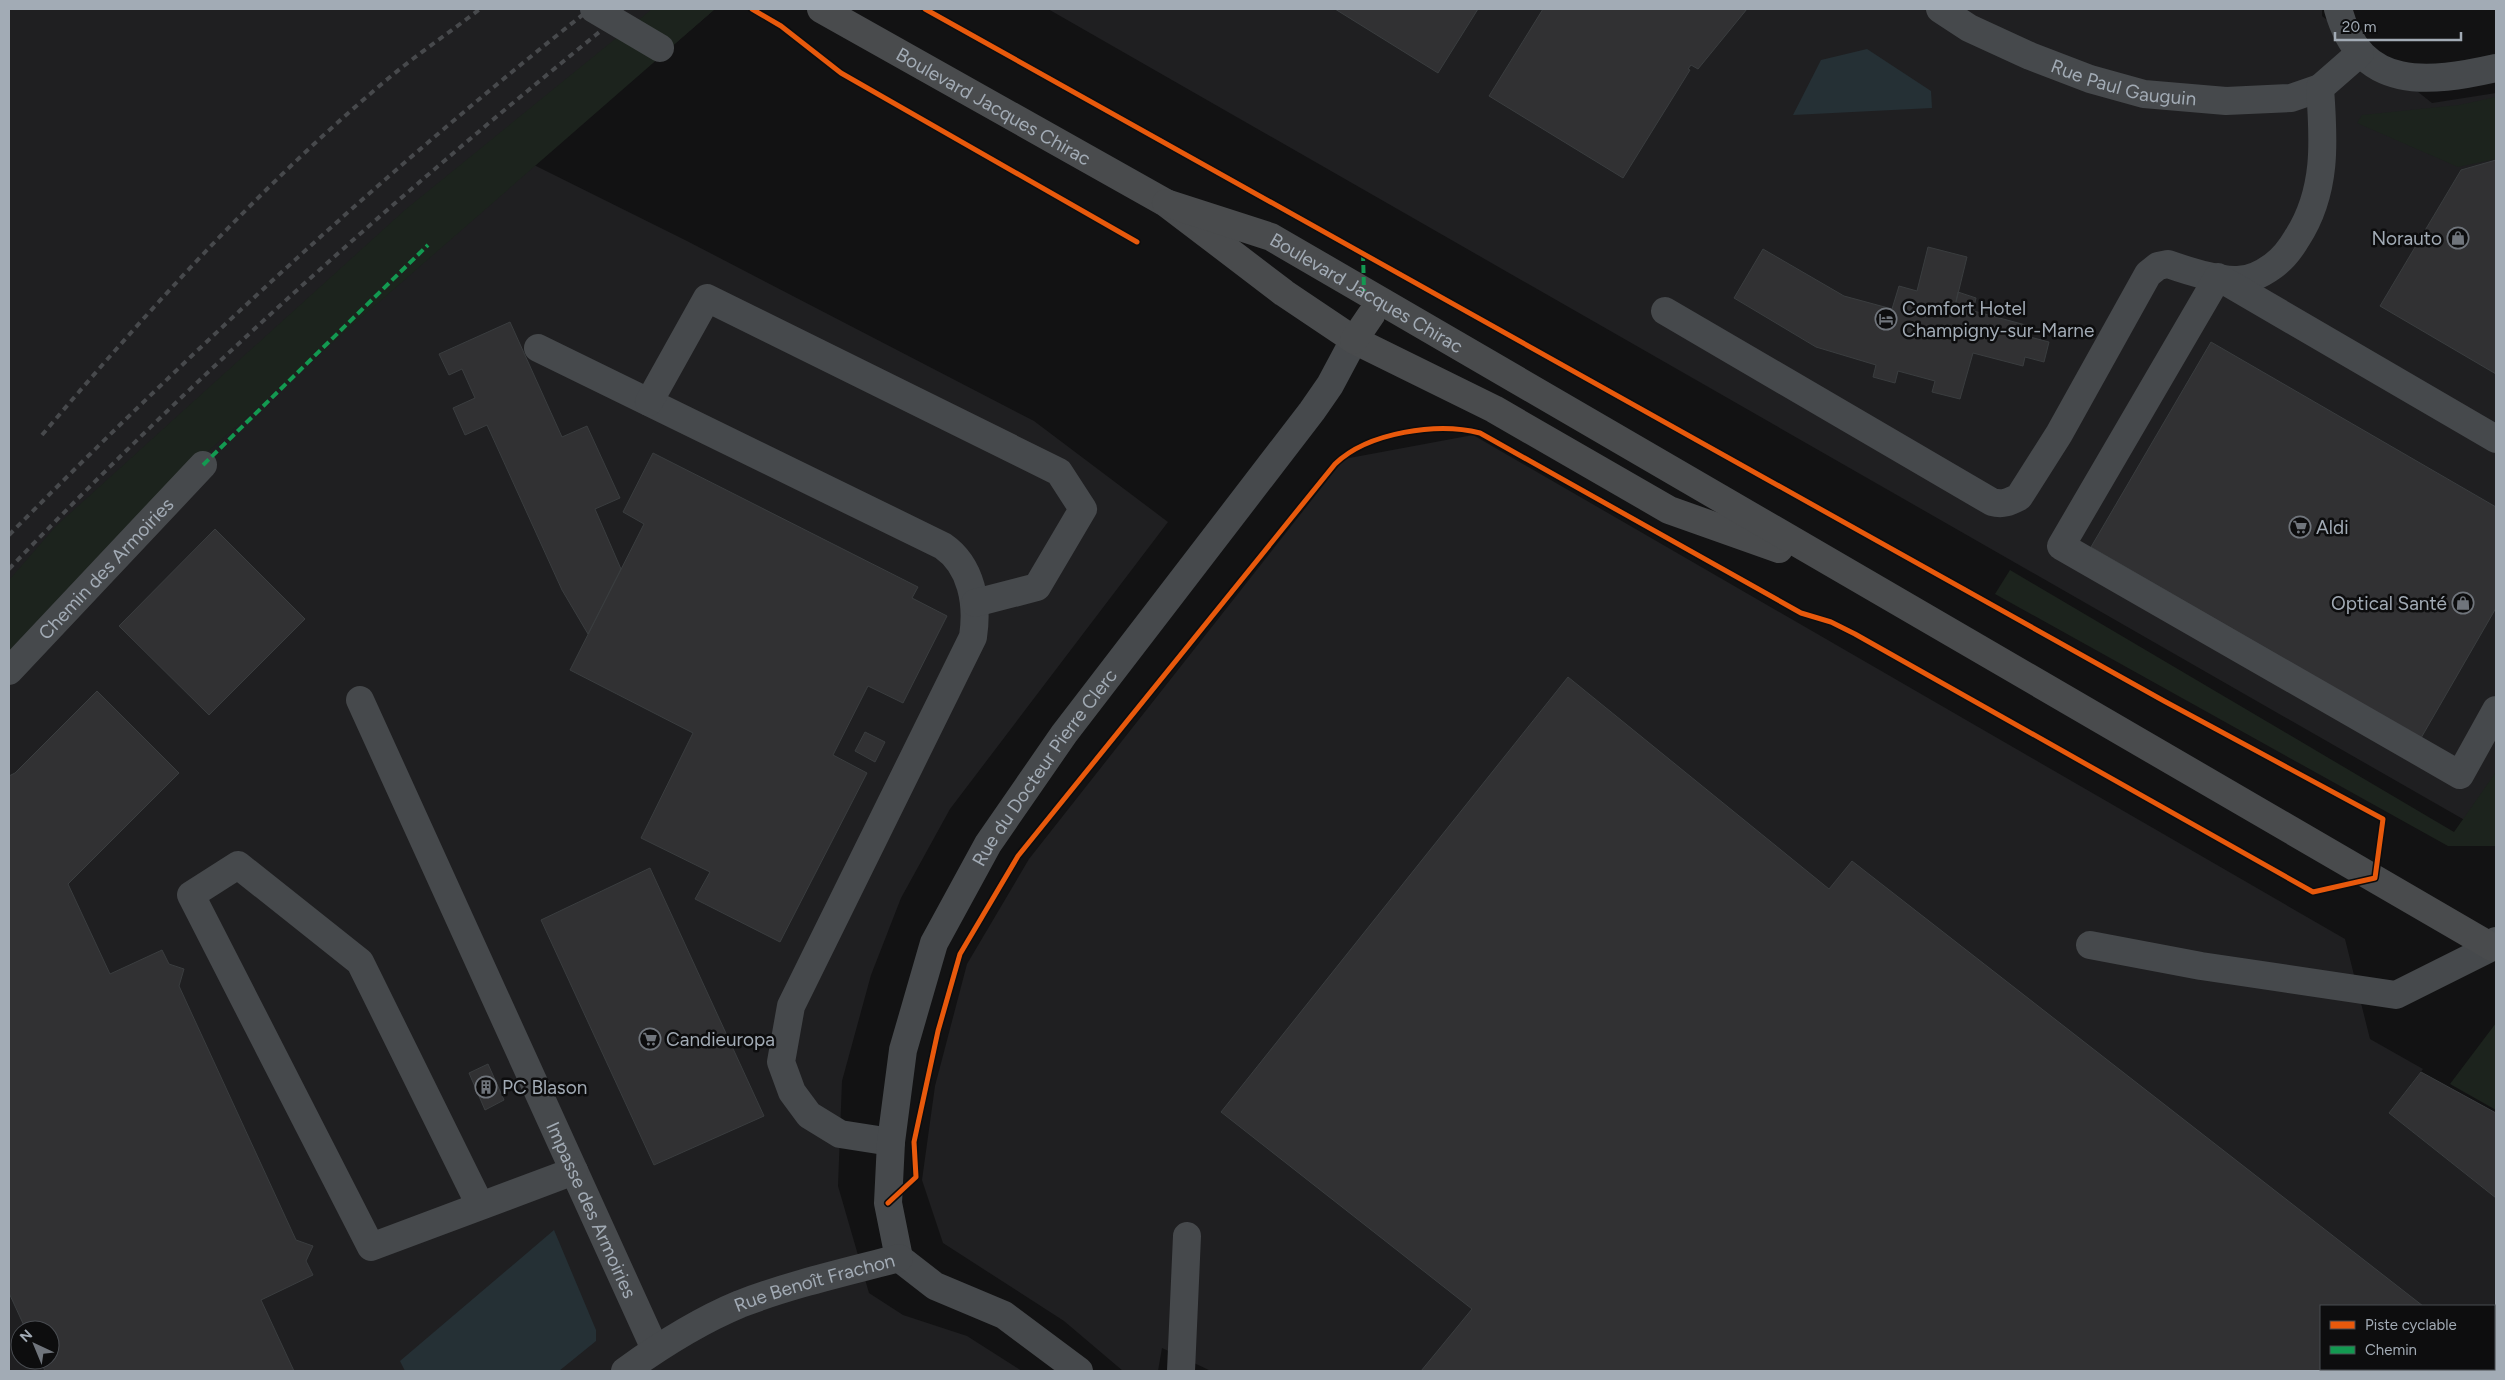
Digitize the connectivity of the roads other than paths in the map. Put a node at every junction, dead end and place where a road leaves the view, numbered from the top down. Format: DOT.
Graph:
graph roads {
  1 [pos="594,9"];
  2 [pos="821,9"];
  3 [pos="1940,9"];
  4 [pos="2338,9"];
  5 [pos="660,48"];
  6 [pos="2360,53"];
  7 [pos="2496,68"];
  8 [pos="2320,88"];
  9 [pos="1166,202"];
  10 [pos="2218,276"];
  11 [pos="1367,303"];
  12 [pos="1665,311"];
  13 [pos="1354,340"];
  14 [pos="538,348"];
  15 [pos="649,402"];
  16 [pos="2496,439"];
  17 [pos="203,465"];
  18 [pos="1705,491"];
  19 [pos="1842,571"];
  20 [pos="975,603"];
  21 [pos="9,671"];
  22 [pos="360,700"];
  23 [pos="2496,710"];
  24 [pos="2494,944"];
  25 [pos="2090,945"];
  26 [pos="891,1142"];
  27 [pos="574,1171"];
  28 [pos="480,1205"];
  29 [pos="1187,1236"];
  30 [pos="899,1258"];
  31 [pos="655,1349"];
  32 [pos="625,1371"];
  33 [pos="1079,1371"];
  34 [pos="1181,1371"];
  1 -- 5 [label="street, bridge"];
  2 -- 9 [label="main road, Boulevard Jacques Chirac"];
  3 -- 8 [label="street, Rue Paul Gauguin"];
  4 -- 6 [label="street"];
  6 -- 7 [label="street"];
  6 -- 8 [label="street"];
  8 -- 10 [label="street"];
  9 -- 11 [label="main road, Boulevard Jacques Chirac"];
  9 -- 13 [label="main road, Boulevard Jacques Chirac"];
  10 -- 12 [label="street"];
  10 -- 16 [label="street"];
  10 -- 23 [label="street"];
  11 -- 13 [label="main road"];
  11 -- 18 [label="main road, Boulevard Jacques Chirac"];
  11 -- 18 [label="main road"];
  13 -- 19 [label="main road, Boulevard Jacques Chirac"];
  13 -- 26 [label="street, Rue du Docteur Pierre Clerc"];
  14 -- 15 [label="street"];
  15 -- 20 [label="street"];
  15 -- 20 [label="street"];
  17 -- 21 [label="street, Chemin des Armoiries"];
  18 -- 19 [label="main road"];
  19 -- 24 [label="main road"];
  20 -- 26 [label="street"];
  22 -- 27 [label="street, Impasse des Armoiries"];
  24 -- 25 [label="street"];
  26 -- 30 [label="street, Rue du Docteur Pierre Clerc"];
  27 -- 28 [label="street"];
  27 -- 31 [label="street, Impasse des Armoiries"];
  28 -- 28 [label="street"];
  29 -- 34 [label="street"];
  30 -- 31 [label="street, Rue Benoît Frachon"];
  30 -- 33 [label="street, Rue Benoît Frachon"];
  31 -- 32 [label="street, Rue Benoît Frachon"];
}
